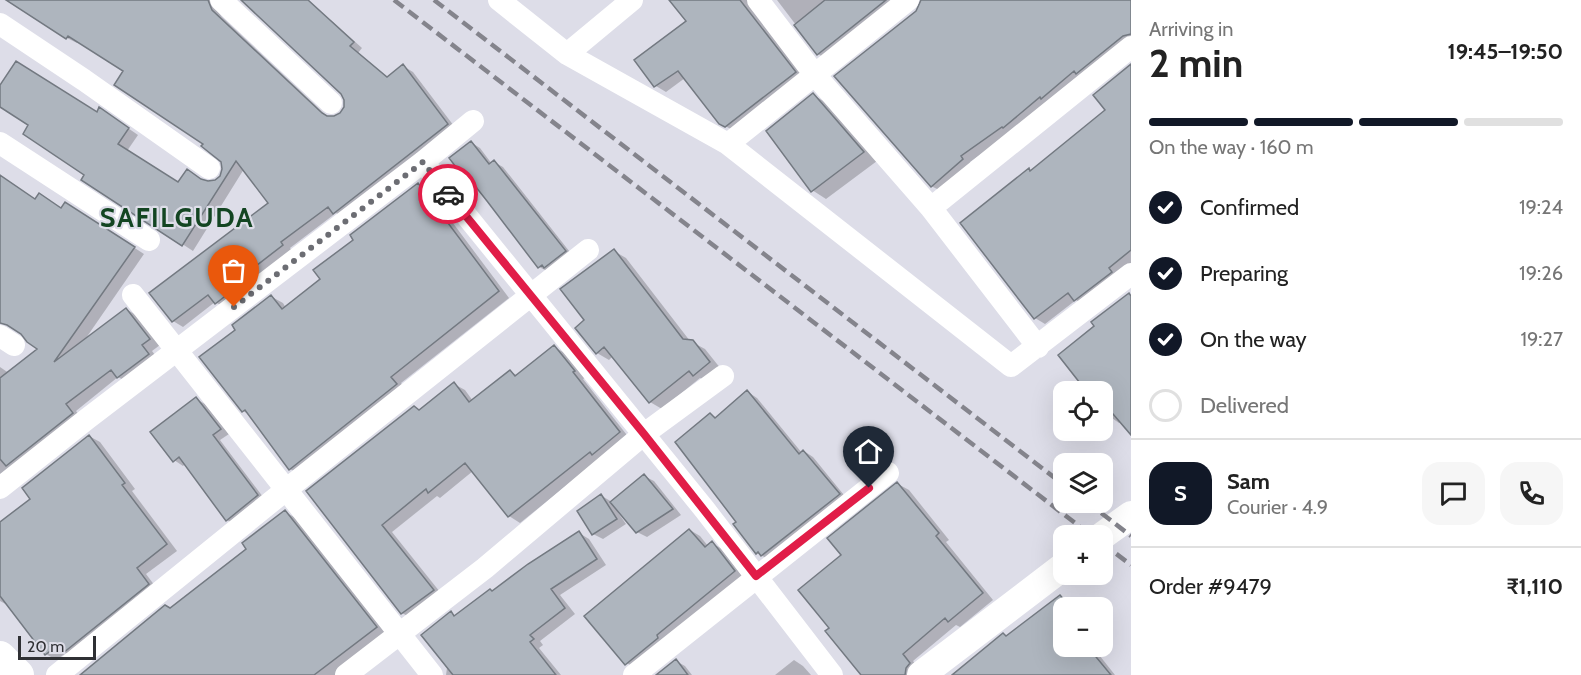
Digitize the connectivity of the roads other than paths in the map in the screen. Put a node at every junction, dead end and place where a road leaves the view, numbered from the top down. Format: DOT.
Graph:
graph roads {
  1 [pos="221,0"];
  2 [pos="632,0"];
  3 [pos="758,0"];
  4 [pos="908,0"];
  5 [pos="504,1"];
  6 [pos="0,24"];
  7 [pos="1131,47"];
  8 [pos="567,54"];
  9 [pos="815,75"];
  10 [pos="331,103"];
  11 [pos="473,121"];
  12 [pos="0,143"];
  13 [pos="728,144"];
  14 [pos="423,162"];
  15 [pos="209,168"];
  16 [pos="931,208"];
  17 [pos="149,240"];
  18 [pos="588,250"];
  19 [pos="1131,274"];
  20 [pos="531,295"];
  21 [pos="133,296"];
  22 [pos="1038,347"];
  23 [pos="178,350"];
  24 [pos="723,376"];
  25 [pos="644,434"];
  26 [pos="888,473"];
  27 [pos="0,488"];
  28 [pos="287,489"];
  29 [pos="1131,515"];
  30 [pos="1113,528"];
  31 [pos="1053,574"];
  32 [pos="756,576"];
  33 [pos="399,634"];
  34 [pos="0,657"];
  35 [pos="18,675"];
  36 [pos="57,675"];
  37 [pos="346,675"];
  38 [pos="432,675"];
  39 [pos="634,675"];
  40 [pos="832,675"];
  41 [pos="921,675"];
  1 -- 10 [label="street"];
  2 -- 8 [label="street"];
  3 -- 9 [label="street"];
  4 -- 9 [label="street"];
  5 -- 8 [label="street"];
  6 -- 15 [label="street"];
  7 -- 16 [label="street"];
  8 -- 13 [label="street"];
  9 -- 13 [label="street"];
  9 -- 16 [label="street"];
  11 -- 14 [label="street"];
  12 -- 17 [label="street"];
  13 -- 22 [label="street"];
  14 -- 20 [label="street"];
  14 -- 23 [label="street"];
  16 -- 22 [label="street"];
  18 -- 20 [label="street"];
  19 -- 22 [label="street"];
  20 -- 25 [label="street"];
  20 -- 28 [label="street"];
  21 -- 23 [label="street"];
  23 -- 27 [label="street"];
  23 -- 28 [label="street"];
  24 -- 25 [label="street"];
  25 -- 32 [label="street"];
  25 -- 33 [label="street"];
  26 -- 32 [label="street"];
  28 -- 33 [label="street"];
  28 -- 36 [label="street"];
  29 -- 30 [label="street"];
  31 -- 41 [label="street"];
  32 -- 39 [label="street"];
  32 -- 40 [label="street"];
  33 -- 37 [label="street"];
  33 -- 38 [label="street"];
  34 -- 35 [label="main road"];
}
